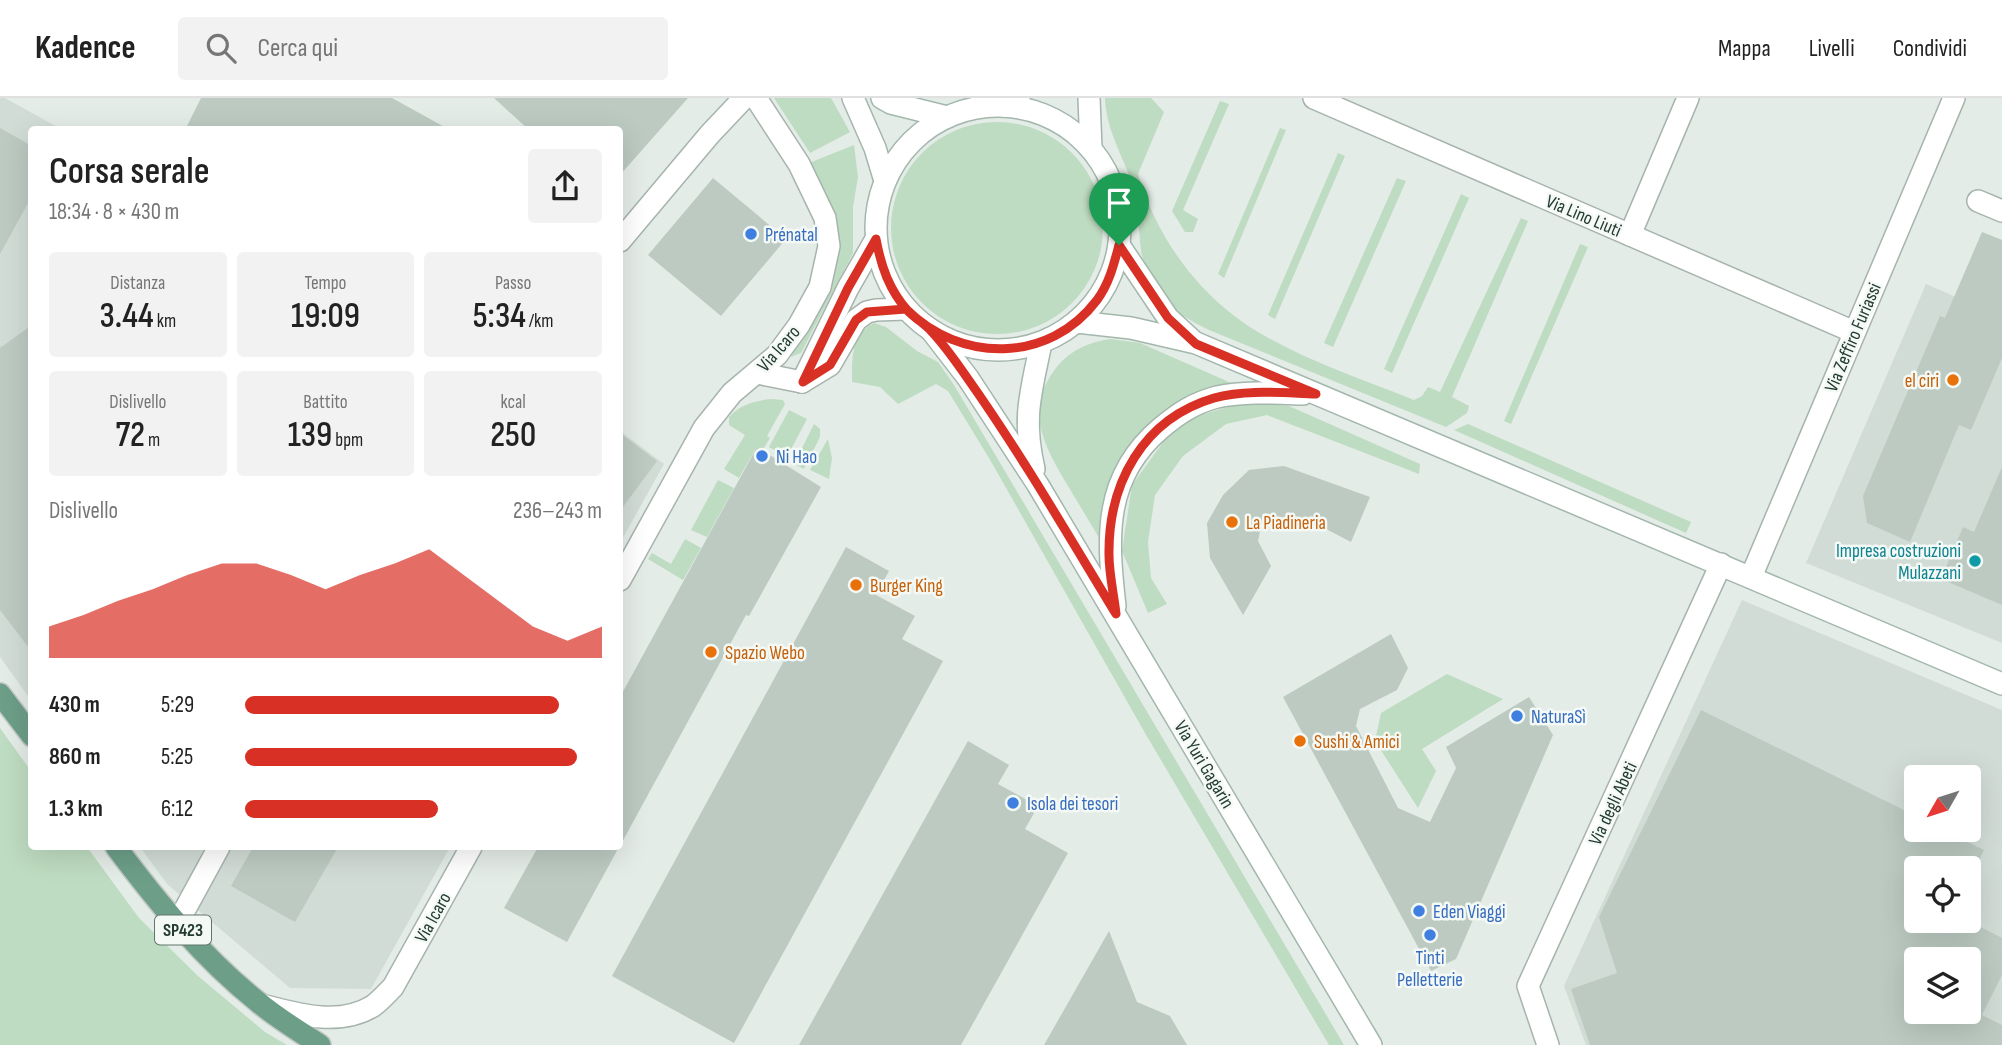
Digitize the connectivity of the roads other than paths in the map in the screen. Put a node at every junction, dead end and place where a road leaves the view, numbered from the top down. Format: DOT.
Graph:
graph roads {
  1 [pos="744,98"];
  2 [pos="756,98"];
  3 [pos="853,98"];
  4 [pos="882,98"];
  5 [pos="1089,98"];
  6 [pos="1314,98"];
  7 [pos="1688,98"];
  8 [pos="1954,98"];
  9 [pos="1011,102"];
  10 [pos="947,117"];
  11 [pos="1091,149"];
  12 [pos="885,181"];
  13 [pos="1978,201"];
  14 [pos="2002,211"];
  15 [pos="1630,234"];
  16 [pos="623,237"];
  17 [pos="876,239"];
  18 [pos="1119,245"];
  19 [pos="906,309"];
  20 [pos="1077,321"];
  21 [pos="931,330"];
  22 [pos="1854,332"];
  23 [pos="1041,342"];
  24 [pos="1196,344"];
  25 [pos="757,373"];
  26 [pos="803,382"];
  27 [pos="1316,394"];
  28 [pos="1038,485"];
  29 [pos="1721,564"];
  30 [pos="623,575"];
  31 [pos="1751,577"];
  32 [pos="1116,614"];
  33 [pos="2002,684"];
  34 [pos="0,694"];
  35 [pos="28,731"];
  36 [pos="118,850"];
  37 [pos="217,850"];
  38 [pos="469,850"];
  39 [pos="177,924"];
  40 [pos="260,1004"];
  41 [pos="320,1045"];
  42 [pos="1371,1045"];
  43 [pos="1548,1045"];
  1 -- 16 [label="street"];
  2 -- 25 [label="street, Via Icaro"];
  3 -- 12 [label="street"];
  4 -- 10 [label="street, Via Yuri Gagarin"];
  5 -- 11 [label="street"];
  6 -- 15 [label="street, Via Lino Liuti"];
  7 -- 15 [label="street"];
  8 -- 22 [label="street, Via Zeffiro Furiassi"];
  9 -- 10 [label="street, Via Yuri Gagarin"];
  9 -- 11 [label="street, Via Yuri Gagarin"];
  10 -- 12 [label="street, Via Yuri Gagarin"];
  11 -- 18 [label="street, Via Yuri Gagarin"];
  12 -- 17 [label="street, Via Yuri Gagarin"];
  13 -- 14 [label="street"];
  15 -- 22 [label="street, Via Lino Liuti"];
  17 -- 19 [label="street, Via Yuri Gagarin"];
  17 -- 26 [label="street"];
  18 -- 20 [label="street, Via Yuri Gagarin"];
  18 -- 24 [label="street"];
  19 -- 21 [label="street, Via Yuri Gagarin"];
  19 -- 26 [label="street"];
  20 -- 23 [label="street, Via Yuri Gagarin"];
  20 -- 24 [label="street"];
  21 -- 23 [label="street, Via Yuri Gagarin"];
  21 -- 28 [label="street, Via Yuri Gagarin"];
  22 -- 31 [label="street, Via Zeffiro Furiassi"];
  23 -- 28 [label="street, Via Yuri Gagarin"];
  24 -- 27 [label="street"];
  25 -- 26 [label="street"];
  25 -- 30 [label="street, Via Icaro"];
  27 -- 29 [label="street"];
  27 -- 32 [label="street"];
  28 -- 32 [label="street, Via Yuri Gagarin"];
  29 -- 31 [label="street"];
  29 -- 43 [label="street, Via degli Abeti"];
  31 -- 33 [label="street"];
  32 -- 42 [label="street, Via Yuri Gagarin"];
  34 -- 35 [label="main road"];
  36 -- 39 [label="main road, SP423"];
  37 -- 39 [label="street"];
  38 -- 40 [label="street, Via Icaro"];
  39 -- 40 [label="main road, SP423"];
  40 -- 41 [label="main road, SP423"];
}
